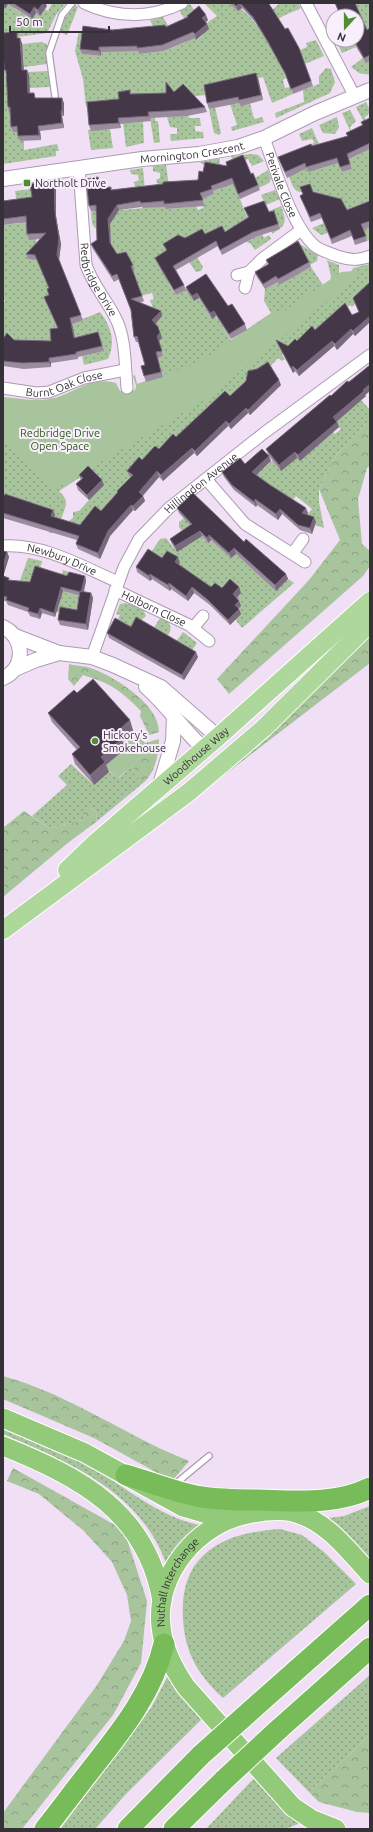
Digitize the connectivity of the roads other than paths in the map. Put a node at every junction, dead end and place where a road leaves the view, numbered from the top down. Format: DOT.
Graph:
graph roads {
  1 [pos="72,3"];
  2 [pos="84,3"];
  3 [pos="182,3"];
  4 [pos="306,3"];
  5 [pos="370,90"];
  6 [pos="354,95"];
  7 [pos="55,96"];
  8 [pos="264,138"];
  9 [pos="79,168"];
  10 [pos="3,179"];
  11 [pos="301,230"];
  12 [pos="370,256"];
  13 [pos="249,272"];
  14 [pos="236,275"];
  15 [pos="245,288"];
  16 [pos="370,355"];
  17 [pos="125,370"];
  18 [pos="3,388"];
  19 [pos="127,388"];
  20 [pos="206,479"];
  21 [pos="303,539"];
  22 [pos="3,546"];
  23 [pos="293,553"];
  24 [pos="305,562"];
  25 [pos="117,586"];
  26 [pos="370,601"];
  27 [pos="203,616"];
  28 [pos="370,616"];
  29 [pos="370,623"];
  30 [pos="3,627"];
  31 [pos="193,628"];
  32 [pos="14,636"];
  33 [pos="209,641"];
  34 [pos="59,653"];
  35 [pos="92,657"];
  36 [pos="132,675"];
  37 [pos="7,676"];
  38 [pos="174,717"];
  39 [pos="212,746"];
  40 [pos="202,781"];
  41 [pos="160,786"];
  42 [pos="24,913"];
  43 [pos="3,930"];
  44 [pos="3,1418"];
  45 [pos="3,1446"];
  46 [pos="209,1456"];
  47 [pos="126,1475"];
  48 [pos="370,1488"];
  49 [pos="167,1493"];
  50 [pos="370,1497"];
  51 [pos="293,1512"];
  52 [pos="237,1516"];
  53 [pos="370,1574"];
  54 [pos="162,1602"];
  55 [pos="363,1610"];
  56 [pos="164,1644"];
  57 [pos="370,1648"];
  58 [pos="45,1829"];
  59 [pos="128,1829"];
  60 [pos="174,1829"];
  61 [pos="336,1829"];
  1 -- 7 [label="lane"];
  2 -- 3 [label="street"];
  4 -- 6 [label="street"];
  5 -- 6 [label="street, Mornington Crescent"];
  6 -- 8 [label="street, Mornington Crescent"];
  8 -- 9 [label="street, Mornington Crescent"];
  8 -- 11 [label="street, Perivale Close"];
  9 -- 10 [label="street, Mornington Crescent"];
  9 -- 17 [label="street, Redbridge Drive"];
  11 -- 12 [label="street, Perivale Close"];
  11 -- 13 [label="street, Perivale Close"];
  13 -- 14 [label="street"];
  13 -- 15 [label="street, Perivale Close"];
  16 -- 20 [label="street, Hillingdon Avenue"];
  17 -- 18 [label="street, Burnt Oak Close"];
  17 -- 19 [label="street, Redbridge Drive"];
  20 -- 23 [label="street"];
  20 -- 25 [label="street, Hillingdon Avenue"];
  21 -- 23 [label="street"];
  22 -- 25 [label="street, Newbury Drive"];
  23 -- 24 [label="street"];
  25 -- 31 [label="street, Holborn Close"];
  25 -- 35 [label="street, Hillingdon Avenue"];
  26 -- 39 [label="main road, Woodhouse Way"];
  27 -- 31 [label="street, Holborn Close"];
  28 -- 39 [label="main road"];
  29 -- 40 [label="main road, Woodhouse Way"];
  30 -- 32 [label="street"];
  31 -- 33 [label="street, Holborn Close"];
  32 -- 34 [label="street"];
  32 -- 37 [label="street"];
  34 -- 35 [label="street"];
  34 -- 37 [label="street"];
  35 -- 36 [label="street"];
  36 -- 38 [label="street"];
  36 -- 39 [label="street"];
  38 -- 39 [label="street"];
  38 -- 41 [label="street"];
  39 -- 40 [label="main road"];
  39 -- 41 [label="main road, Woodhouse Way"];
  40 -- 42 [label="main road, Woodhouse Way"];
  41 -- 42 [label="main road, Woodhouse Way"];
  42 -- 43 [label="main road, Woodhouse Way"];
  44 -- 47 [label="highway"];
  45 -- 54 [label="highway"];
  46 -- 49 [label="lane"];
  47 -- 49 [label="highway"];
  48 -- 49 [label="highway"];
  49 -- 52 [label="highway"];
  50 -- 51 [label="highway"];
  51 -- 52 [label="highway, Nuthall Interchange"];
  51 -- 53 [label="highway, Nuthall Interchange"];
  52 -- 54 [label="highway, Nuthall Interchange"];
  54 -- 56 [label="highway, Nuthall Interchange"];
  55 -- 59 [label="highway, bridge"];
  56 -- 58 [label="highway"];
  56 -- 61 [label="highway, Nuthall Interchange"];
  57 -- 60 [label="highway, bridge"];
}
